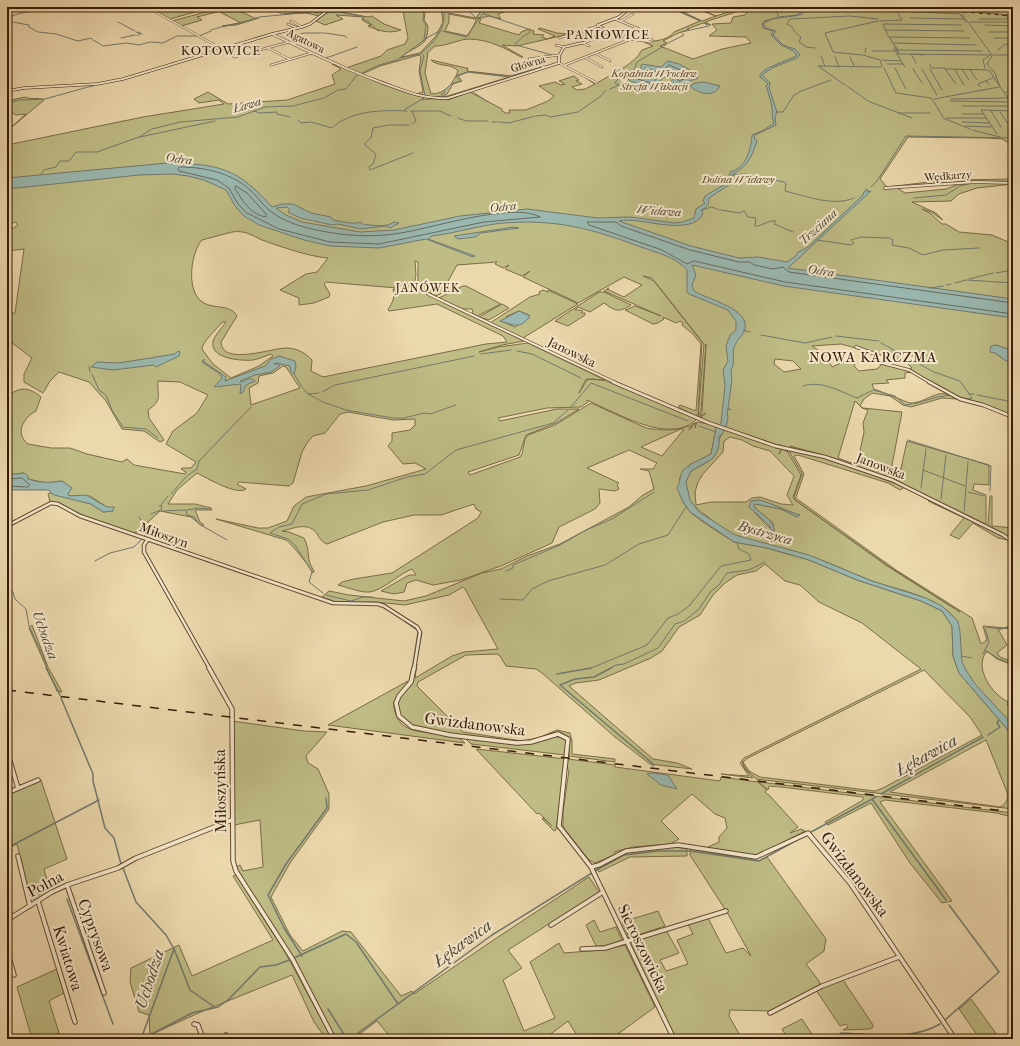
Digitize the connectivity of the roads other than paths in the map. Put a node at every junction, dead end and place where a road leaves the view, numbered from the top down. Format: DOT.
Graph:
graph roads {
  1 [pos="147,7"];
  2 [pos="332,7"];
  3 [pos="631,7"];
  4 [pos="986,7"];
  5 [pos="971,9"];
  6 [pos="634,14"];
  7 [pos="615,19"];
  8 [pos="291,21"];
  9 [pos="621,21"];
  10 [pos="288,24"];
  11 [pos="598,26"];
  12 [pos="302,27"];
  13 [pos="298,28"];
  14 [pos="579,32"];
  15 [pos="609,32"];
  16 [pos="272,34"];
  17 [pos="559,38"];
  18 [pos="594,39"];
  19 [pos="631,40"];
  20 [pos="290,42"];
  21 [pos="583,43"];
  22 [pos="556,45"];
  23 [pos="589,46"];
  24 [pos="564,47"];
  25 [pos="268,48"];
  26 [pos="221,50"];
  27 [pos="312,53"];
  28 [pos="596,54"];
  29 [pos="559,55"];
  30 [pos="586,58"];
  31 [pos="290,59"];
  32 [pos="610,61"];
  33 [pos="559,63"];
  34 [pos="271,64"];
  35 [pos="565,66"];
  36 [pos="544,67"];
  37 [pos="602,67"];
  38 [pos="597,83"];
  39 [pos="7,91"];
  40 [pos="425,97"];
  41 [pos="1013,183"];
  42 [pos="885,188"];
  43 [pos="428,294"];
  44 [pos="856,347"];
  45 [pos="1013,417"];
  46 [pos="7,526"];
  47 [pos="148,539"];
  48 [pos="1013,542"];
  49 [pos="411,683"];
  50 [pos="7,751"];
  51 [pos="38,780"];
  52 [pos="18,788"];
  53 [pos="7,793"];
  54 [pos="232,820"];
  55 [pos="18,856"];
  56 [pos="592,867"];
  57 [pos="67,885"];
  58 [pos="603,892"];
  59 [pos="38,900"];
  60 [pos="30,906"];
  61 [pos="726,911"];
  62 [pos="7,920"];
  63 [pos="551,925"];
  64 [pos="627,941"];
  65 [pos="582,949"];
  66 [pos="7,950"];
  67 [pos="899,957"];
  68 [pos="14,975"];
  69 [pos="104,993"];
  70 [pos="770,1013"];
  71 [pos="75,1022"];
  72 [pos="194,1024"];
  73 [pos="203,1039"];
  74 [pos="334,1039"];
  75 [pos="674,1039"];
  76 [pos="838,1039"];
  77 [pos="846,1039"];
  78 [pos="955,1039"];
  1 -- 26 [label="street"];
  2 -- 12 [label="street"];
  3 -- 7 [label="street"];
  4 -- 5 [label="street"];
  6 -- 9 [label="street"];
  7 -- 9 [label="street"];
  7 -- 11 [label="street"];
  8 -- 12 [label="street"];
  9 -- 19 [label="street"];
  10 -- 13 [label="street"];
  11 -- 14 [label="street"];
  11 -- 15 [label="street"];
  12 -- 13 [label="street"];
  13 -- 16 [label="street"];
  14 -- 17 [label="street"];
  14 -- 18 [label="street"];
  15 -- 18 [label="street"];
  15 -- 19 [label="street"];
  16 -- 20 [label="street, Agatowa"];
  16 -- 26 [label="street"];
  18 -- 21 [label="street"];
  19 -- 28 [label="street"];
  20 -- 25 [label="street"];
  20 -- 27 [label="street, Agatowa"];
  21 -- 23 [label="street"];
  21 -- 24 [label="street"];
  22 -- 24 [label="street"];
  24 -- 29 [label="street, Główna"];
  25 -- 26 [label="street"];
  25 -- 31 [label="street"];
  26 -- 39 [label="street"];
  27 -- 31 [label="street"];
  27 -- 40 [label="street, Agatowa"];
  28 -- 30 [label="street"];
  28 -- 32 [label="street"];
  29 -- 33 [label="street, Główna"];
  29 -- 36 [label="street"];
  30 -- 35 [label="street"];
  30 -- 37 [label="street"];
  31 -- 34 [label="street"];
  33 -- 35 [label="street"];
  33 -- 36 [label="street, Główna"];
  35 -- 38 [label="street"];
  36 -- 40 [label="street, Główna"];
  41 -- 42 [label="street, Wędkarzy"];
  43 -- 48 [label="street, Janowska"];
  44 -- 45 [label="street"];
  46 -- 47 [label="street, Miłoszyn"];
  47 -- 49 [label="street, Miłoszyn"];
  47 -- 54 [label="street, Miłoszyńska"];
  49 -- 56 [label="street, Gwizdanowska"];
  50 -- 52 [label="street"];
  51 -- 52 [label="street"];
  52 -- 53 [label="street"];
  54 -- 57 [label="street, Polna"];
  54 -- 74 [label="street, Miłoszyńska"];
  55 -- 60 [label="street"];
  56 -- 58 [label="street, Sieroszowicka"];
  56 -- 67 [label="street, Gwizdanowska"];
  57 -- 59 [label="street, Polna"];
  57 -- 69 [label="street, Cyprysowa"];
  58 -- 63 [label="street"];
  58 -- 64 [label="street, Sieroszowicka"];
  59 -- 60 [label="street, Polna"];
  59 -- 71 [label="street, Kwiatowa"];
  60 -- 62 [label="street, Polna"];
  61 -- 64 [label="street"];
  64 -- 65 [label="street"];
  64 -- 75 [label="street, Sieroszowicka"];
  66 -- 68 [label="street"];
  67 -- 70 [label="street"];
  67 -- 78 [label="street, Gwizdanowska"];
  72 -- 73 [label="street"];
  76 -- 77 [label="street"];
}
